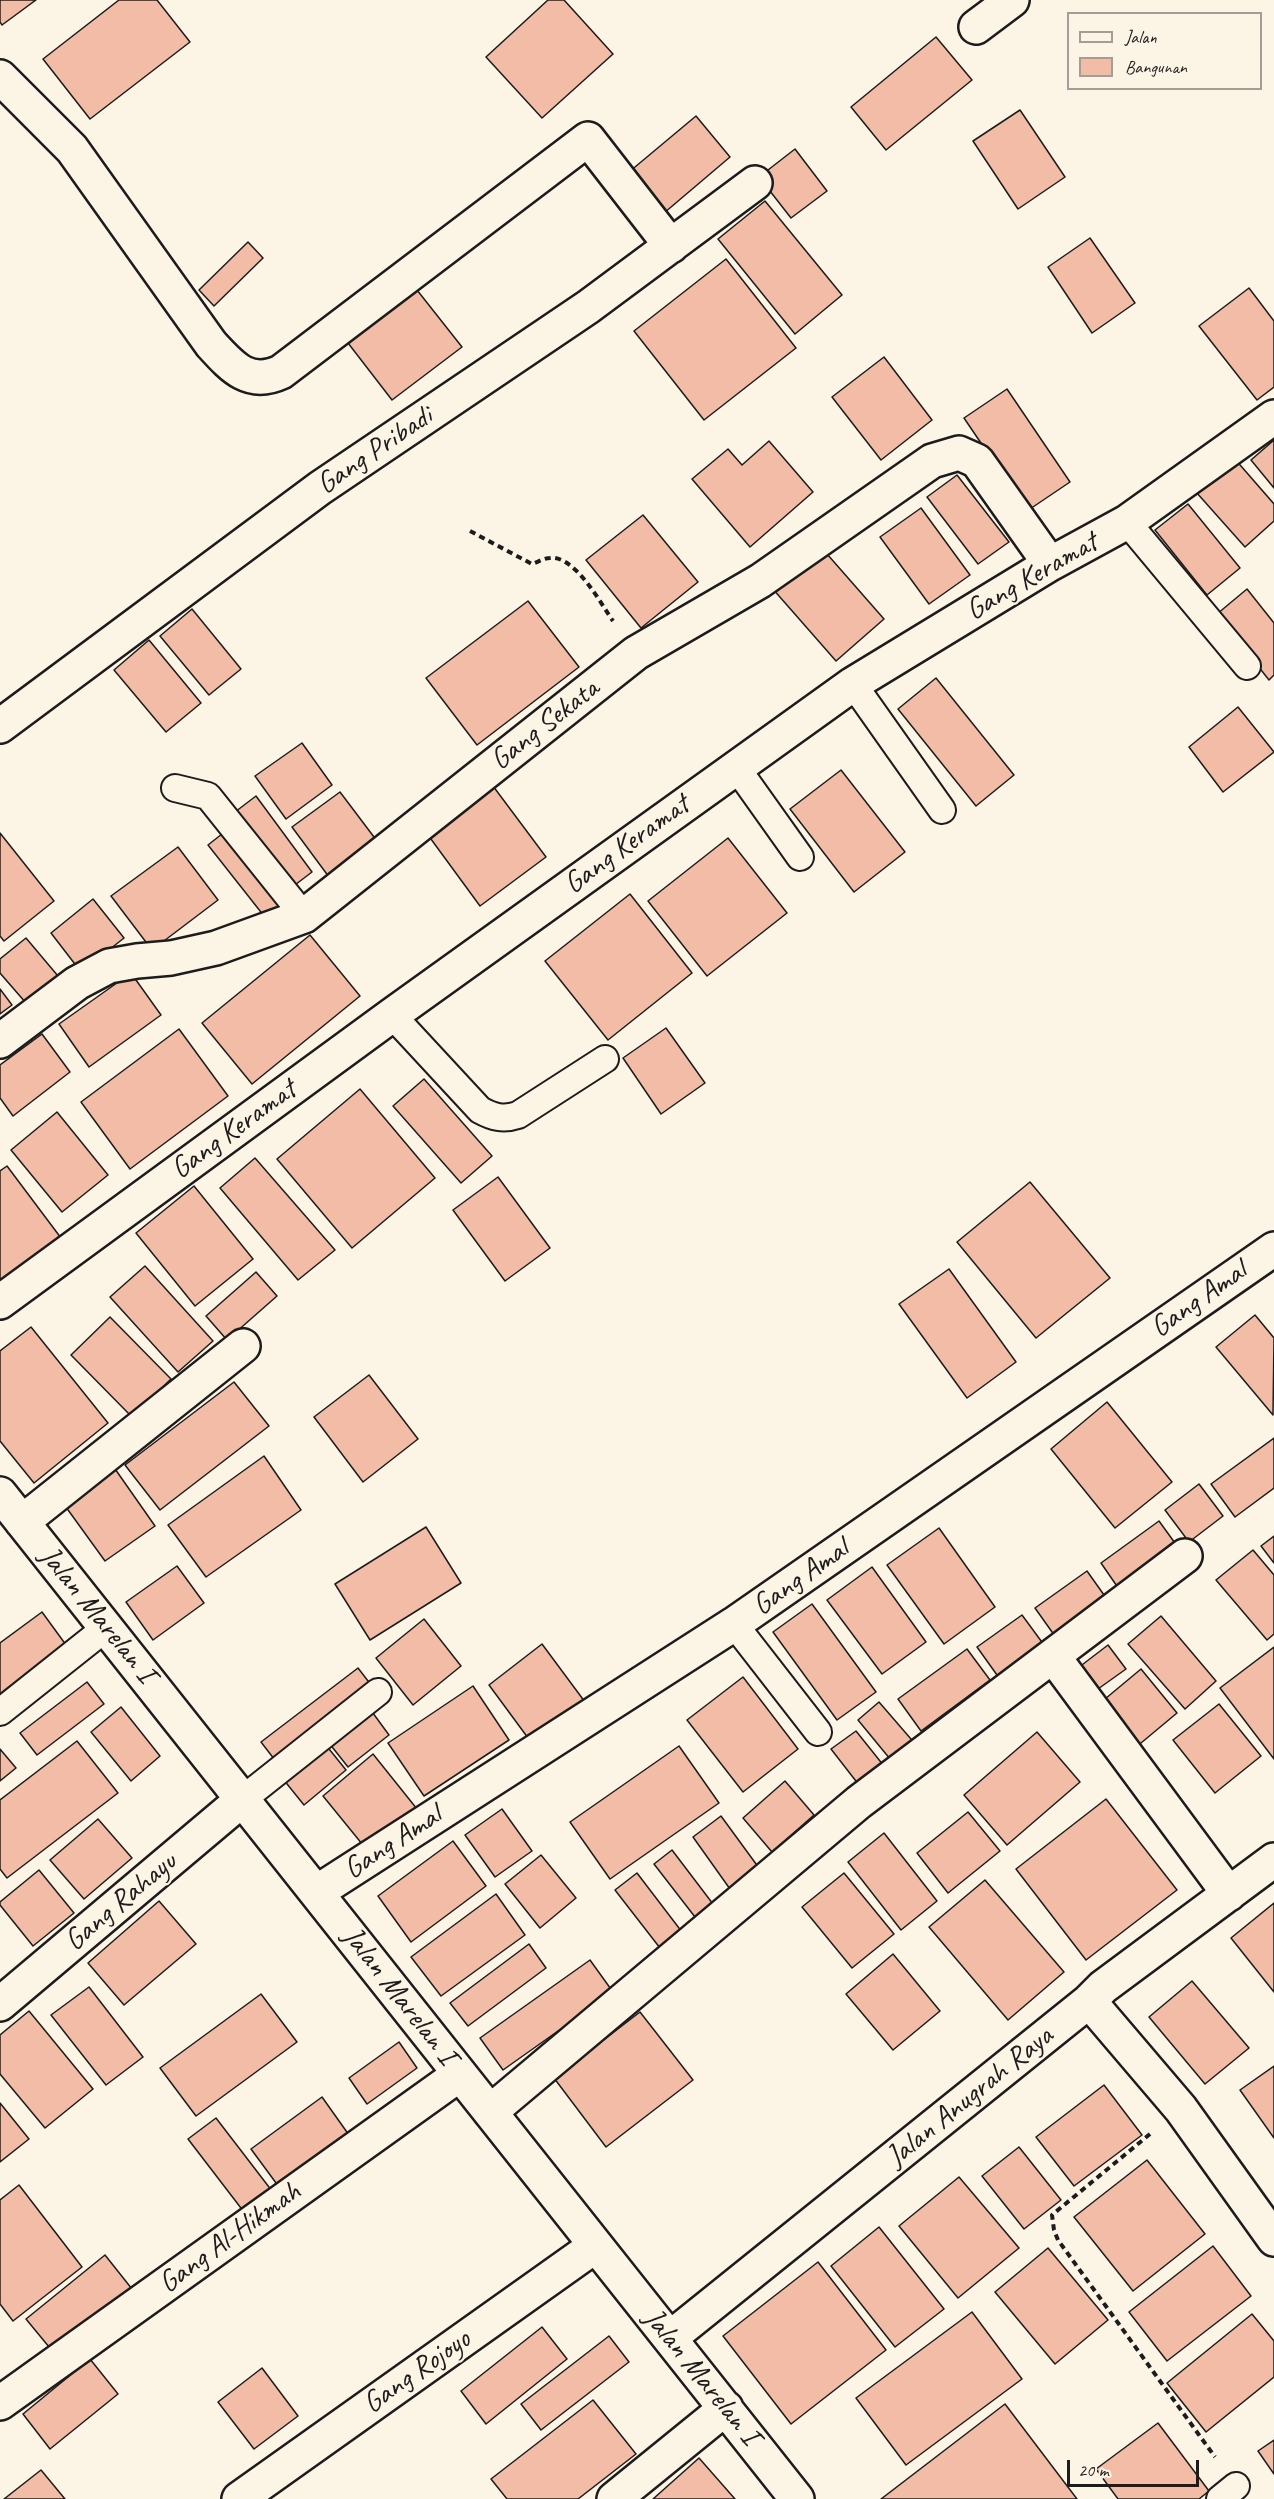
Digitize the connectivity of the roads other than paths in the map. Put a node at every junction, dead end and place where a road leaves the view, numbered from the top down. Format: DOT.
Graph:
graph roads {
  1 [pos="1012,0"];
  2 [pos="976,27"];
  3 [pos="0,77"];
  4 [pos="755,183"];
  5 [pos="671,246"];
  6 [pos="1274,417"];
  7 [pos="1127,522"];
  8 [pos="1050,564"];
  9 [pos="1247,666"];
  10 [pos="853,684"];
  11 [pos="0,726"];
  12 [pos="736,767"];
  13 [pos="175,788"];
  14 [pos="942,810"];
  15 [pos="801,857"];
  16 [pos="304,916"];
  17 [pos="392,1015"];
  18 [pos="0,1041"];
  19 [pos="605,1059"];
  20 [pos="1274,1249"];
  21 [pos="0,1302"];
  22 [pos="243,1346"];
  23 [pos="0,1494"];
  24 [pos="22,1522"];
  25 [pos="1185,1556"];
  26 [pos="734,1624"];
  27 [pos="107,1628"];
  28 [pos="1053,1656"];
  29 [pos="378,1692"];
  30 [pos="0,1712"];
  31 [pos="818,1732"];
  32 [pos="243,1799"];
  33 [pos="1274,1860"];
  34 [pos="317,1892"];
  35 [pos="1229,1894"];
  36 [pos="1089,2001"];
  37 [pos="0,2004"];
  38 [pos="460,2074"];
  39 [pos="490,2112"];
  40 [pos="1274,2239"];
  41 [pos="595,2246"];
  42 [pos="670,2338"];
  43 [pos="0,2403"];
  44 [pos="726,2408"];
  45 [pos="239,2499"];
  46 [pos="614,2499"];
  47 [pos="797,2499"];
  1 -- 2 [label="street"];
  3 -- 5 [label="street"];
  4 -- 5 [label="street, Gang Pribadi"];
  5 -- 11 [label="street, Gang Pribadi"];
  6 -- 7 [label="street, Gang Keramat"];
  7 -- 8 [label="street, Gang Keramat"];
  7 -- 9 [label="lane"];
  8 -- 10 [label="street, Gang Keramat"];
  8 -- 16 [label="street, Gang Sekata"];
  10 -- 12 [label="street, Gang Keramat"];
  10 -- 14 [label="lane"];
  12 -- 15 [label="lane"];
  12 -- 17 [label="street, Gang Keramat"];
  13 -- 16 [label="lane"];
  16 -- 18 [label="street, Gang Sekata"];
  17 -- 19 [label="lane"];
  17 -- 21 [label="street, Gang Keramat"];
  20 -- 26 [label="street, Gang Amal"];
  22 -- 24 [label="street"];
  23 -- 24 [label="street, Jalan Marelan I"];
  24 -- 27 [label="street, Jalan Marelan I"];
  25 -- 28 [label="street"];
  26 -- 31 [label="lane"];
  26 -- 34 [label="street, Gang Amal"];
  27 -- 30 [label="lane"];
  27 -- 32 [label="street, Jalan Marelan I"];
  28 -- 35 [label="street"];
  28 -- 39 [label="street"];
  29 -- 32 [label="lane"];
  32 -- 34 [label="street, Jalan Marelan I"];
  32 -- 37 [label="street, Gang Rahayu"];
  33 -- 35 [label="street, Jalan Anugrah Raya"];
  34 -- 38 [label="street, Jalan Marelan I"];
  35 -- 36 [label="street, Jalan Anugrah Raya"];
  36 -- 40 [label="street"];
  36 -- 42 [label="street, Jalan Anugrah Raya"];
  38 -- 39 [label="street, Jalan Marelan I"];
  38 -- 43 [label="street, Gang Al-Hikmah"];
  39 -- 41 [label="street, Jalan Marelan I"];
  41 -- 42 [label="street, Jalan Marelan I"];
  41 -- 45 [label="street, Gang Rojoyo"];
  42 -- 44 [label="street, Jalan Marelan I"];
  44 -- 46 [label="street"];
  44 -- 47 [label="street, Jalan Marelan I"];
}
